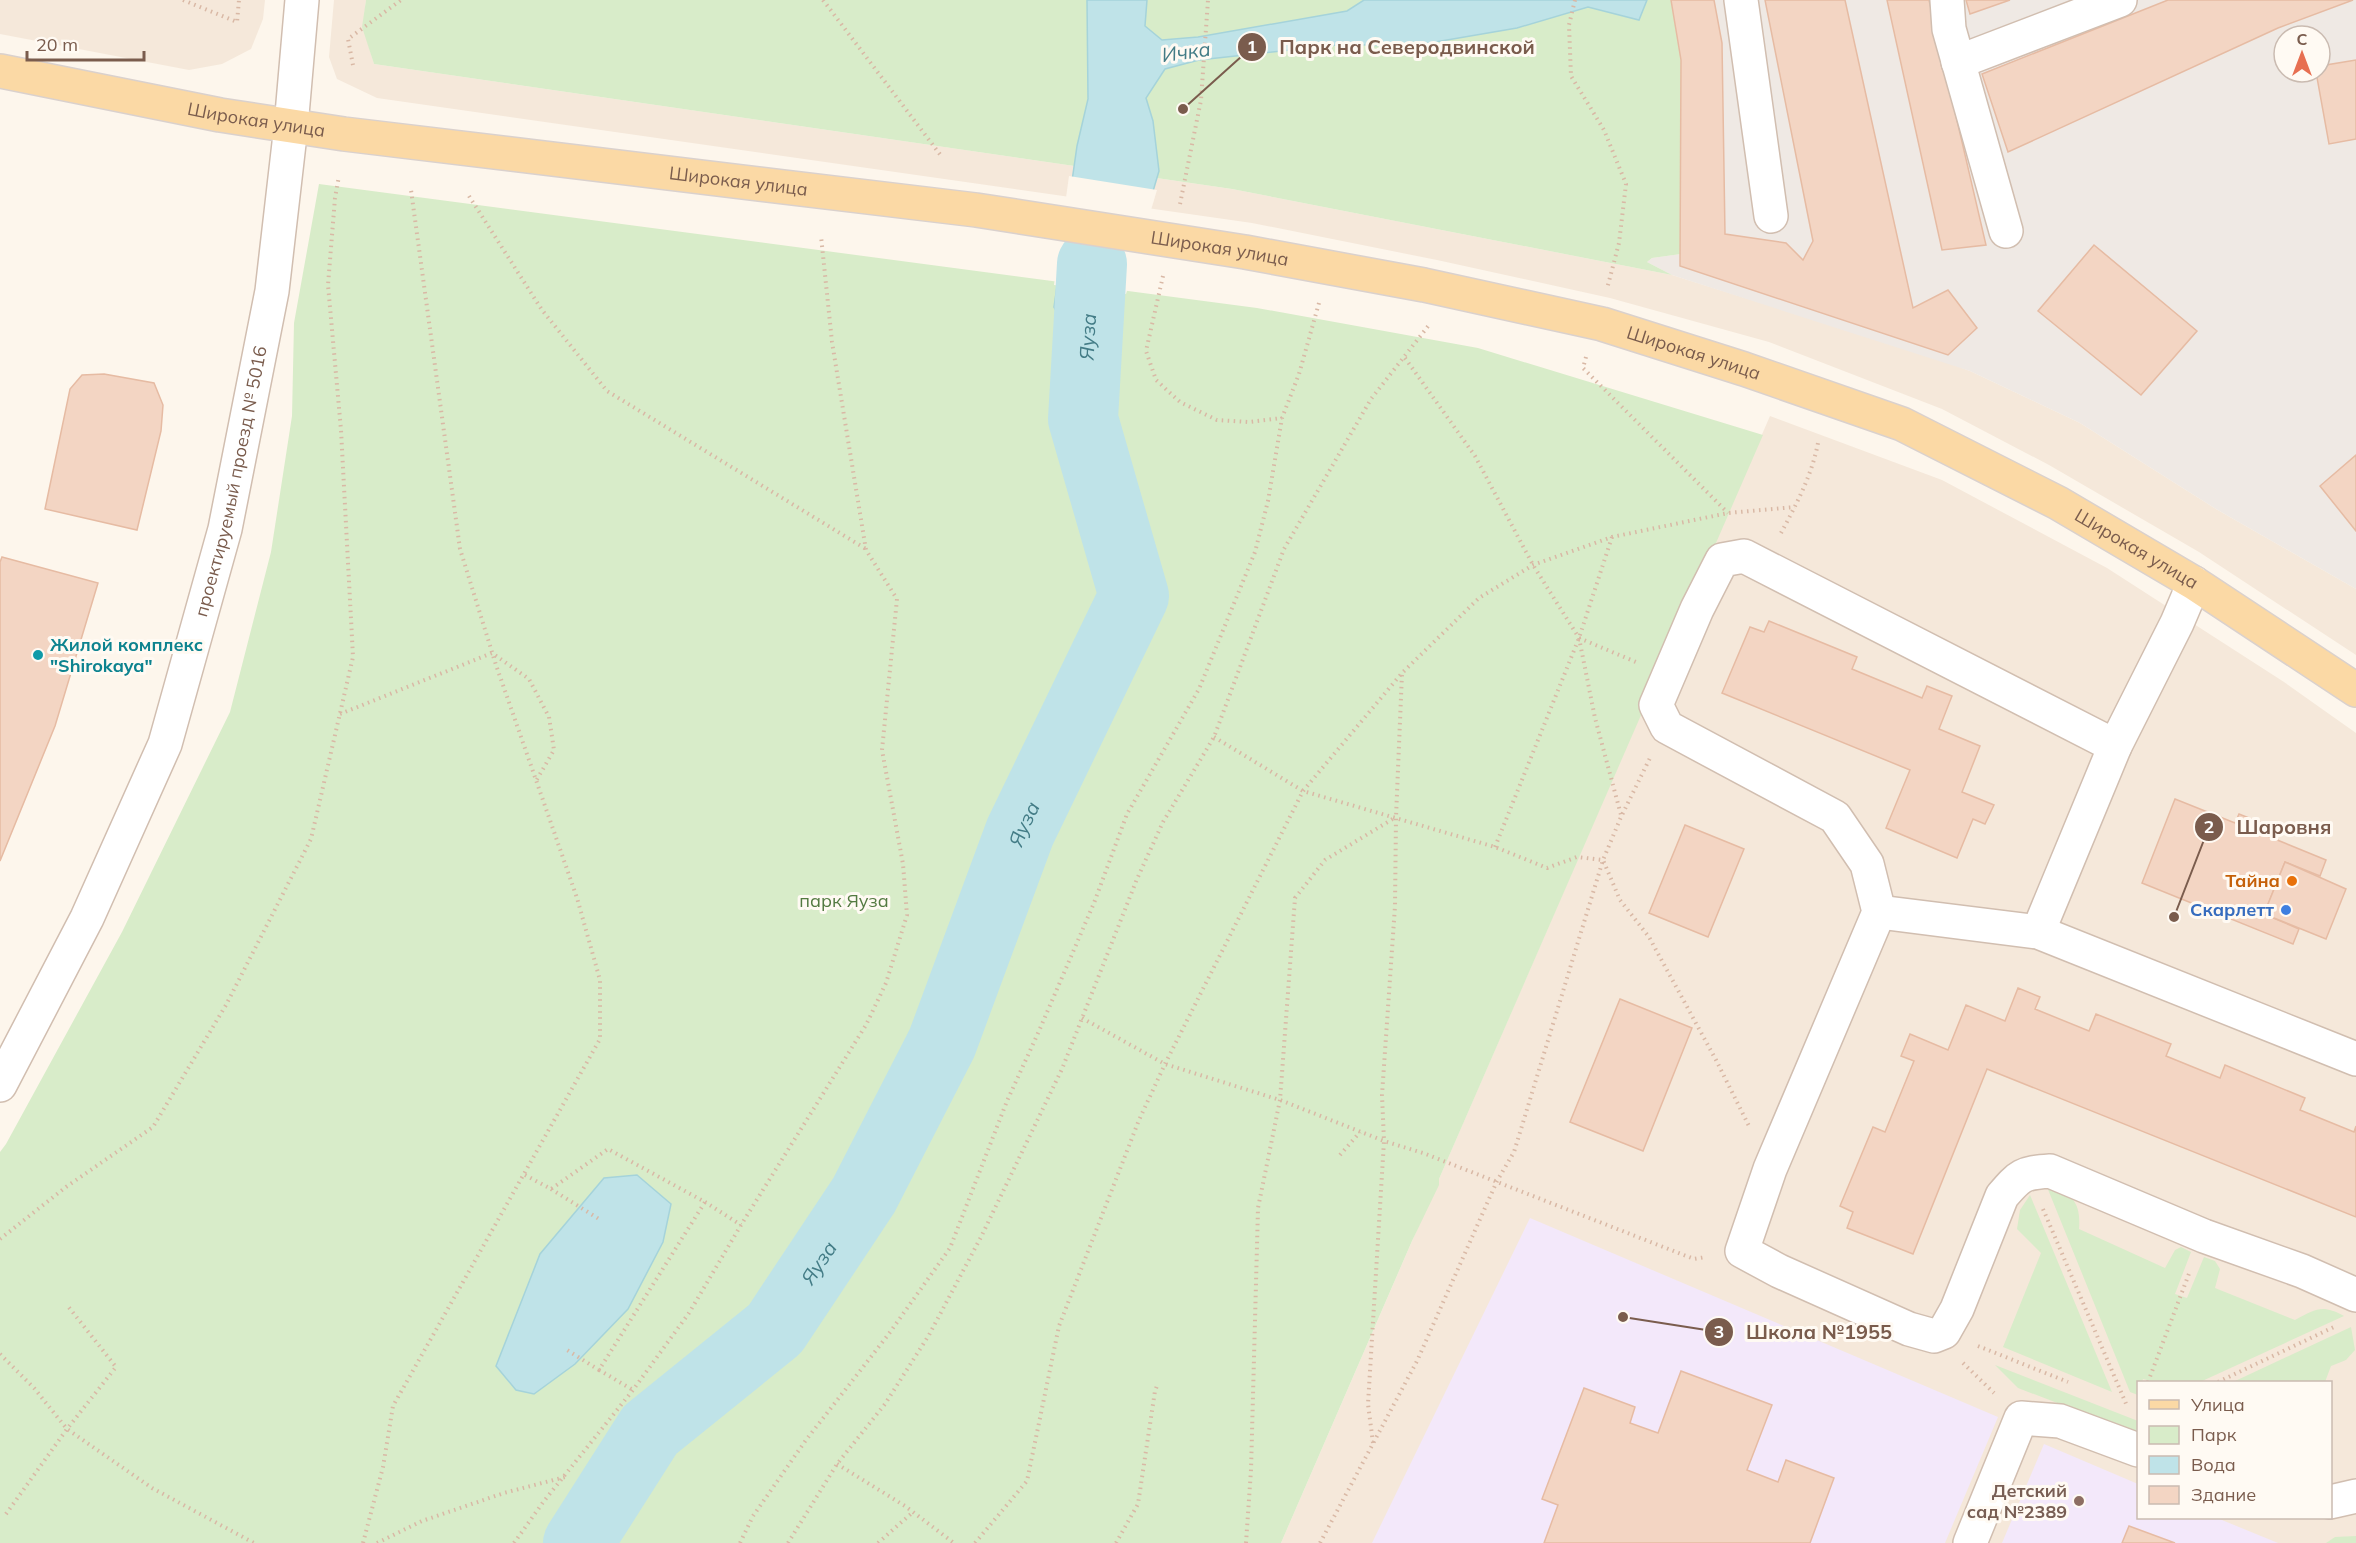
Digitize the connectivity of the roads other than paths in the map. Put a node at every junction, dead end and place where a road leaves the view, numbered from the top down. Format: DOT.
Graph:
graph roads {
  1 [pos="302,0"];
  2 [pos="1741,0"];
  3 [pos="1947,0"];
  4 [pos="2120,0"];
  5 [pos="1958,62"];
  6 [pos="0,71"];
  7 [pos="291,126"];
  8 [pos="1771,216"];
  9 [pos="2006,231"];
  10 [pos="2194,583"];
  11 [pos="2356,690"];
  12 [pos="2115,746"];
  13 [pos="1879,912"];
  14 [pos="2038,932"];
  15 [pos="2356,1059"];
  16 [pos="0,1085"];
  17 [pos="2351,1308"];
  18 [pos="2137,1449"];
  19 [pos="2356,1496"];
  20 [pos="2332,1502"];
  21 [pos="1970,1543"];
  1 -- 7 [label="street, проектируемый проезд № 5016"];
  2 -- 8 [label="street"];
  3 -- 5 [label="street"];
  4 -- 5 [label="street"];
  5 -- 9 [label="street"];
  6 -- 7 [label="main road, Широкая улица"];
  7 -- 10 [label="main road, Широкая улица"];
  7 -- 16 [label="street, проектируемый проезд № 5016"];
  10 -- 11 [label="main road, Широкая улица"];
  10 -- 12 [label="street"];
  12 -- 13 [label="street"];
  12 -- 14 [label="street"];
  13 -- 14 [label="street"];
  13 -- 17 [label="street"];
  14 -- 15 [label="street"];
  18 -- 21 [label="street"];
  19 -- 20 [label="street"];
}
